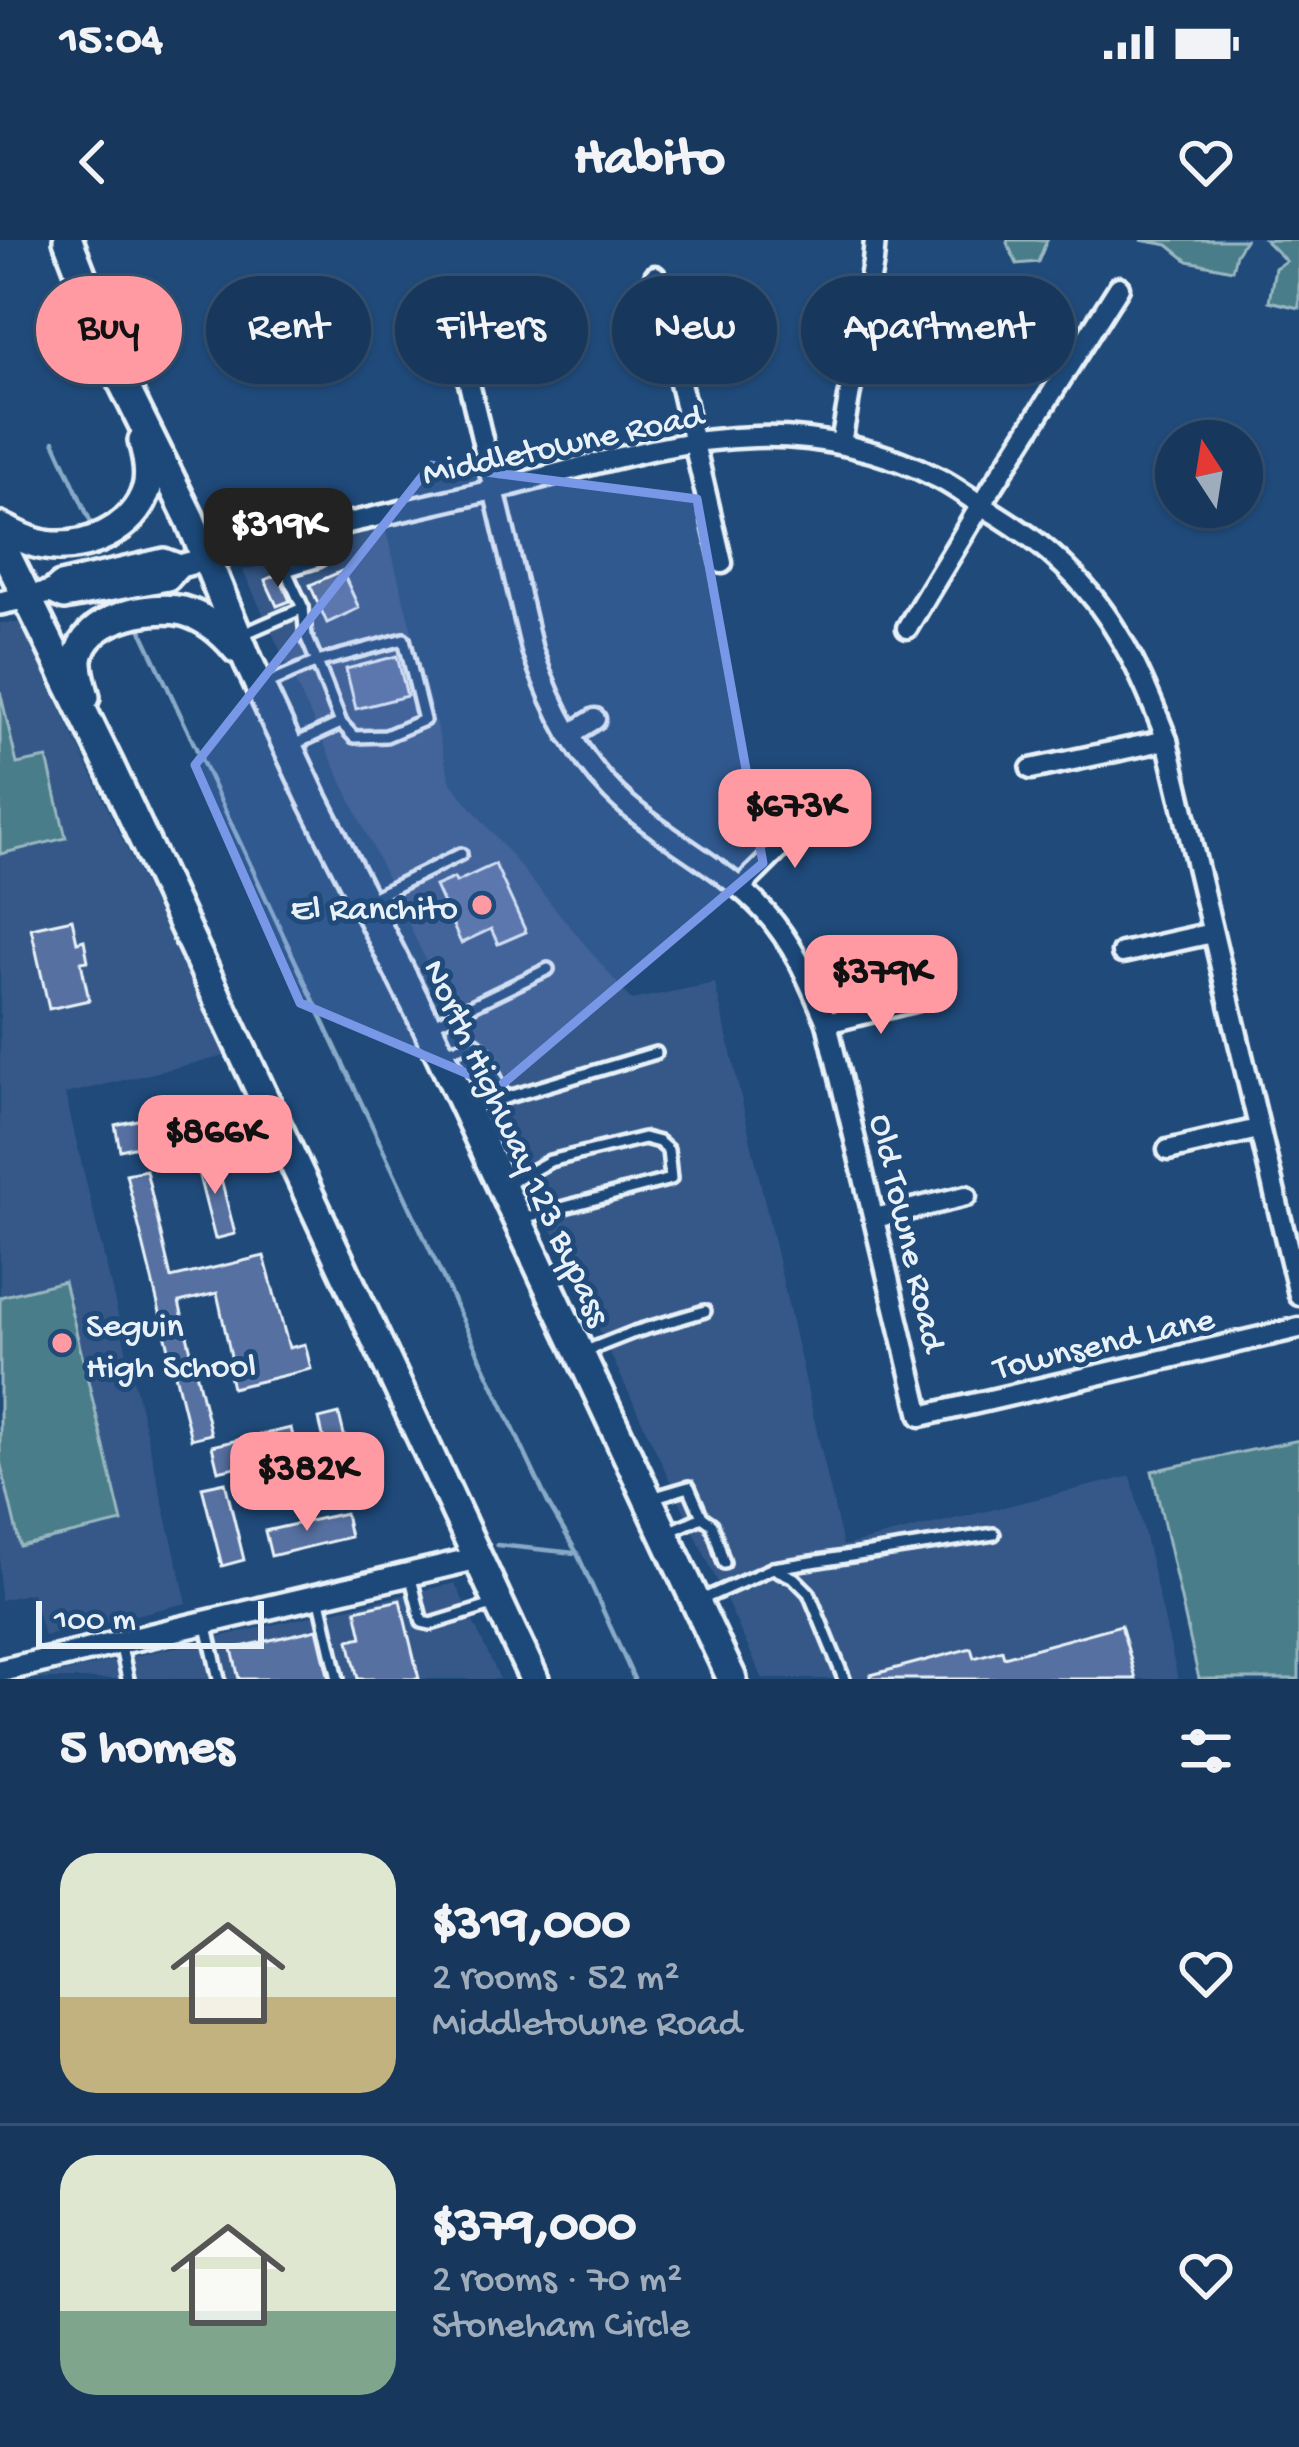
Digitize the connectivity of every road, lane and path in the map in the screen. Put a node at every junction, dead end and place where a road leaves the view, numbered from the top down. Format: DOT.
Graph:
graph roads {
  1 [pos="68,240"];
  2 [pos="875,240"];
  3 [pos="1120,286"];
  4 [pos="469,384"];
  5 [pos="679,384"];
  6 [pos="132,405"];
  7 [pos="692,443"];
  8 [pos="841,443"];
  9 [pos="493,490"];
  10 [pos="981,505"];
  11 [pos="0,527"];
  12 [pos="310,530"];
  13 [pos="0,542"];
  14 [pos="193,562"];
  15 [pos="722,563"];
  16 [pos="26,598"];
  17 [pos="303,608"];
  18 [pos="907,628"];
  19 [pos="248,661"];
  20 [pos="317,662"];
  21 [pos="595,719"];
  22 [pos="341,723"];
  23 [pos="569,735"];
  24 [pos="1166,740"];
  25 [pos="288,747"];
  26 [pos="110,767"];
  27 [pos="1031,769"];
  28 [pos="812,816"];
  29 [pos="460,854"];
  30 [pos="740,888"];
  31 [pos="365,902"];
  32 [pos="1212,933"];
  33 [pos="1122,953"];
  34 [pos="548,969"];
  35 [pos="922,999"];
  36 [pos="827,1023"];
  37 [pos="434,1040"];
  38 [pos="656,1053"];
  39 [pos="504,1098"];
  40 [pos="466,1110"];
  41 [pos="1258,1129"];
  42 [pos="1168,1150"];
  43 [pos="502,1186"];
  44 [pos="966,1196"];
  45 [pos="875,1218"];
  46 [pos="518,1219"];
  47 [pos="1299,1295"];
  48 [pos="705,1311"];
  49 [pos="1299,1328"];
  50 [pos="581,1353"];
  51 [pos="921,1416"];
  52 [pos="650,1499"];
  53 [pos="702,1516"];
  54 [pos="665,1534"];
  55 [pos="994,1534"];
  56 [pos="478,1558"];
  57 [pos="724,1563"];
  58 [pos="773,1568"];
  59 [pos="410,1574"];
  60 [pos="319,1596"];
  61 [pos="697,1602"];
  62 [pos="498,1603"];
  63 [pos="206,1622"];
  64 [pos="120,1643"];
  65 [pos="0,1671"];
  66 [pos="128,1679"];
  67 [pos="219,1679"];
  68 [pos="338,1679"];
  69 [pos="534,1679"];
  70 [pos="732,1679"];
  71 [pos="844,1679"];
  1 -- 6 [label="main road, North Highway 123 Bypass"];
  2 -- 8 [label="street"];
  3 -- 10 [label="street"];
  4 -- 9 [label="street, Old Towne Road"];
  5 -- 7 [label="street"];
  6 -- 11 [label="main road"];
  6 -- 14 [label="main road, North Highway 123 Bypass"];
  7 -- 8 [label="street, Middletowne Road"];
  7 -- 9 [label="street, Middletowne Road"];
  7 -- 15 [label="street"];
  8 -- 10 [label="street, Middletowne Road"];
  9 -- 12 [label="street, Middletowne Road"];
  9 -- 23 [label="street, Old Towne Road"];
  10 -- 18 [label="street"];
  10 -- 24 [label="street, Middletowne Road"];
  12 -- 14 [label="street, Middletowne Road"];
  12 -- 17 [label="lane"];
  13 -- 16 [label="main road"];
  14 -- 16 [label="street"];
  14 -- 19 [label="main road, North Highway 123 Bypass"];
  16 -- 26 [label="main road"];
  17 -- 19 [label="lane"];
  17 -- 20 [label="lane"];
  19 -- 20 [label="lane"];
  19 -- 25 [label="main road, North Highway 123 Bypass"];
  19 -- 26 [label="main road"];
  20 -- 22 [label="lane"];
  20 -- 22 [label="lane"];
  21 -- 23 [label="street"];
  22 -- 25 [label="lane"];
  23 -- 30 [label="street, Old Towne Road"];
  24 -- 27 [label="street"];
  24 -- 32 [label="street, Middletowne Road"];
  25 -- 31 [label="main road, North Highway 123 Bypass"];
  26 -- 56 [label="main road"];
  28 -- 30 [label="street"];
  29 -- 31 [label="lane"];
  30 -- 36 [label="street, Old Towne Road"];
  31 -- 37 [label="main road, North Highway 123 Bypass"];
  32 -- 33 [label="street"];
  32 -- 41 [label="street, Middletowne Road"];
  34 -- 37 [label="lane"];
  35 -- 36 [label="street"];
  36 -- 45 [label="street, Old Towne Road"];
  37 -- 39 [label="lane"];
  37 -- 40 [label="main road, North Highway 123 Bypass"];
  38 -- 39 [label="lane"];
  39 -- 40 [label="lane"];
  40 -- 43 [label="main road, North Highway 123 Bypass"];
  41 -- 42 [label="street"];
  41 -- 47 [label="street, Middletowne Road"];
  43 -- 46 [label="main road, North Highway 123 Bypass"];
  43 -- 46 [label="lane"];
  44 -- 45 [label="street"];
  45 -- 51 [label="street, Old Towne Road"];
  46 -- 50 [label="main road, North Highway 123 Bypass"];
  48 -- 50 [label="lane"];
  49 -- 51 [label="street, Townsend Lane"];
  50 -- 52 [label="main road, North Highway 123 Bypass"];
  52 -- 53 [label="lane"];
  52 -- 54 [label="main road, North Highway 123 Bypass"];
  53 -- 54 [label="lane"];
  53 -- 57 [label="lane"];
  54 -- 61 [label="main road, North Highway 123 Bypass"];
  55 -- 58 [label="lane"];
  56 -- 59 [label="street"];
  56 -- 62 [label="main road"];
  58 -- 61 [label="lane"];
  58 -- 71 [label="lane"];
  59 -- 60 [label="street"];
  59 -- 62 [label="lane"];
  60 -- 63 [label="street"];
  60 -- 68 [label="lane"];
  61 -- 70 [label="main road, North Highway 123 Bypass"];
  62 -- 69 [label="main road"];
  63 -- 64 [label="street"];
  63 -- 67 [label="lane"];
  64 -- 65 [label="street"];
  64 -- 66 [label="lane"];
}
